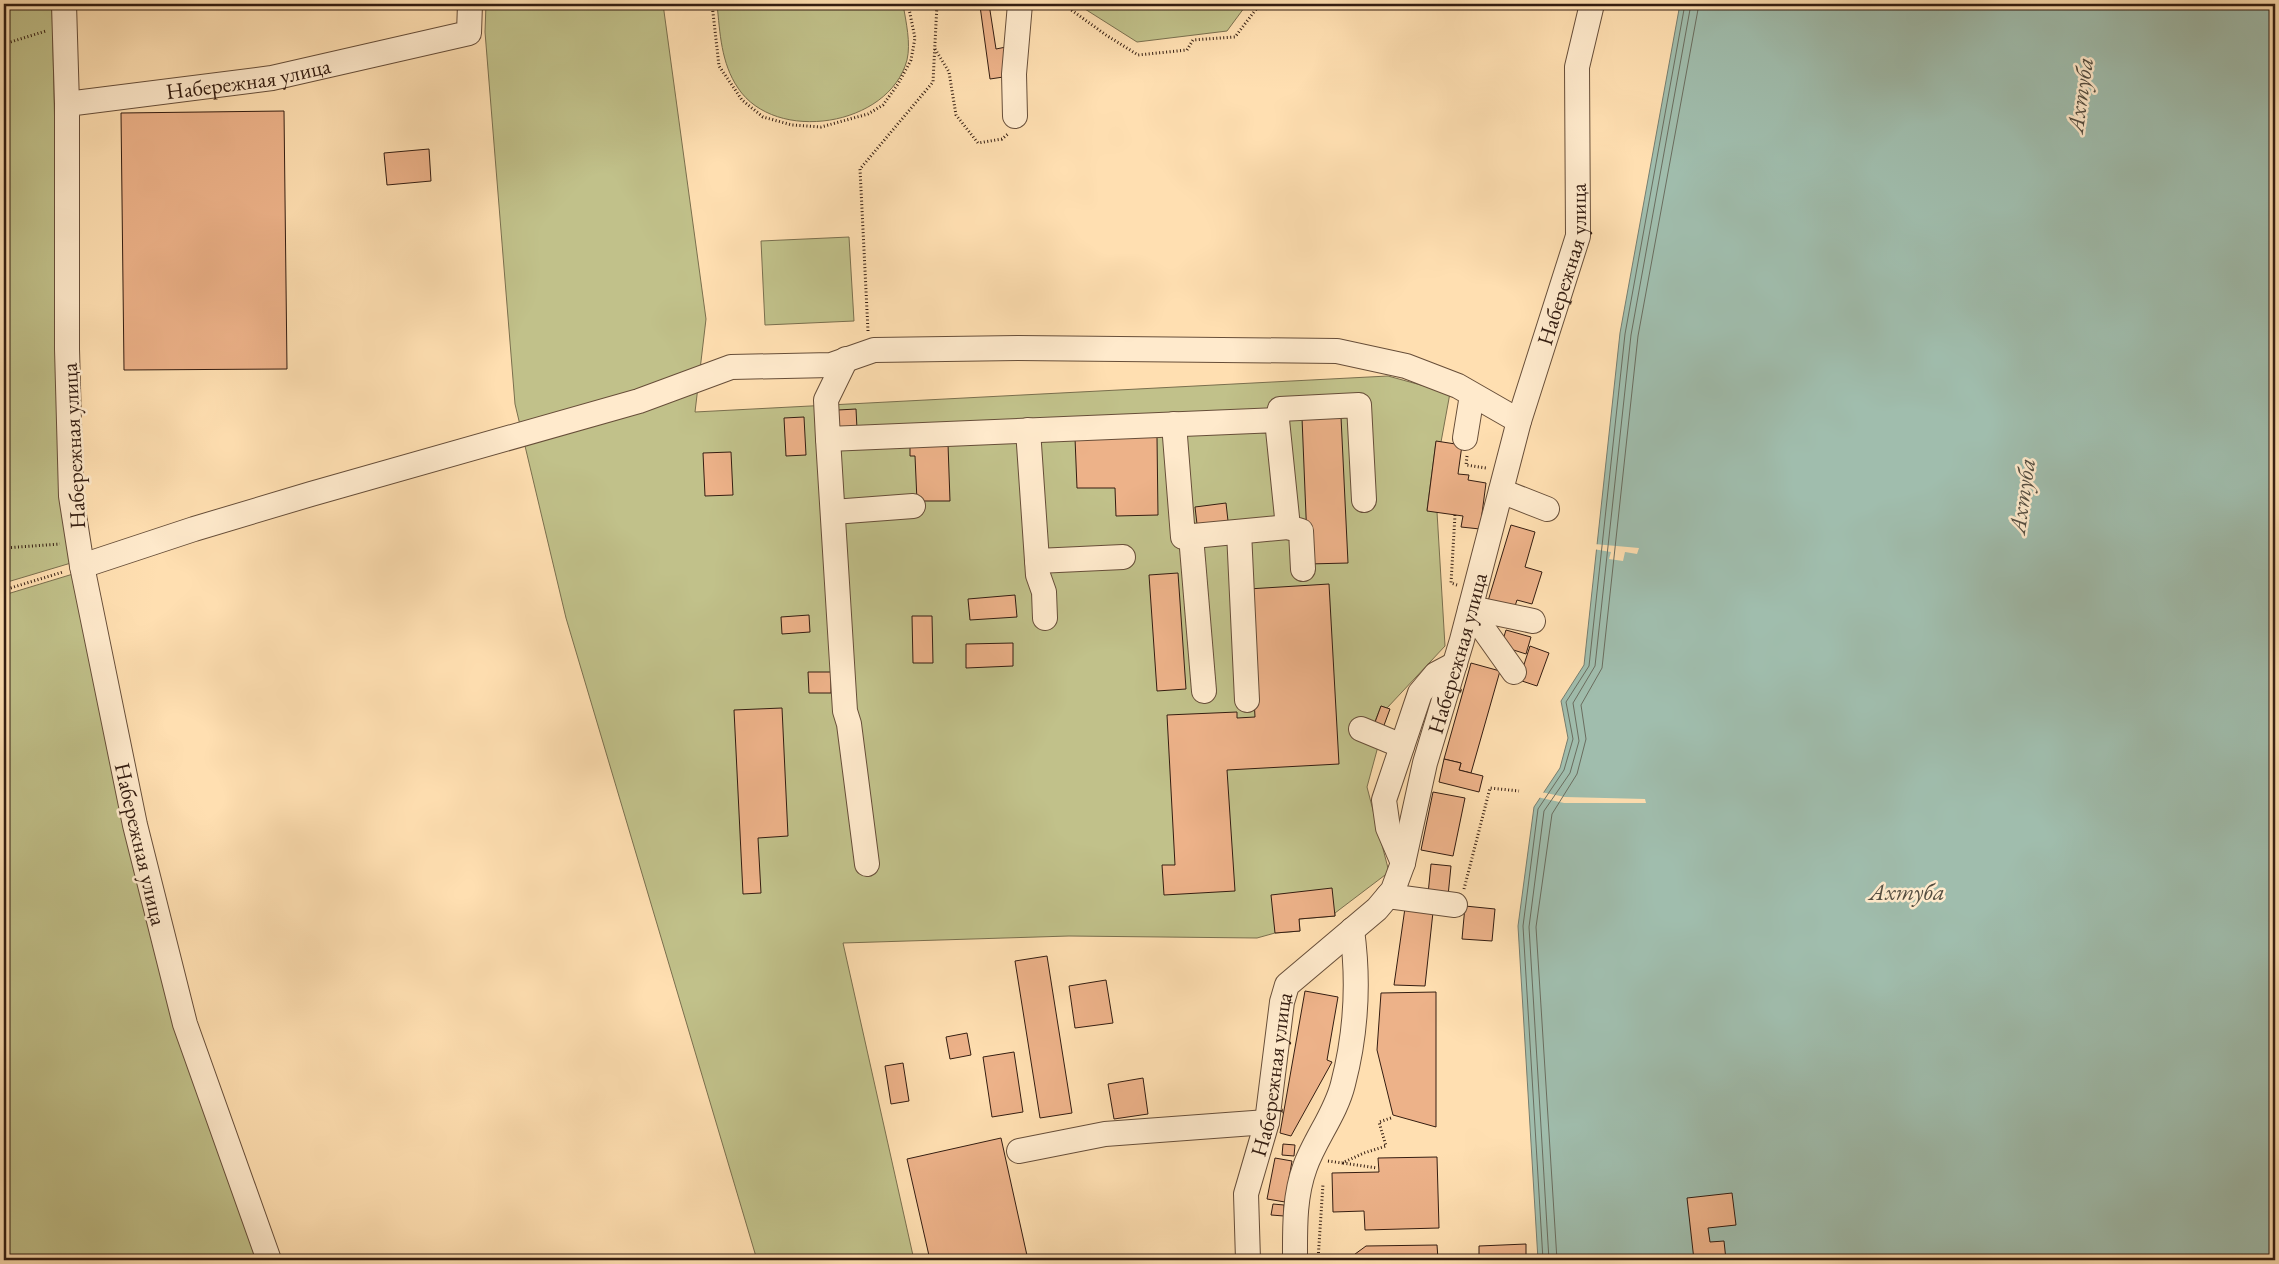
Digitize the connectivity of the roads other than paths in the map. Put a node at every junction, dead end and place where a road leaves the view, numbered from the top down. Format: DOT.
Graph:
graph roads {
  1 [pos="470,4"];
  2 [pos="1020,4"];
  3 [pos="1592,4"];
  4 [pos="65,14"];
  5 [pos="67,104"];
  6 [pos="1015,116"];
  7 [pos="846,359"];
  8 [pos="1472,395"];
  9 [pos="1277,420"];
  10 [pos="1519,421"];
  11 [pos="1174,424"];
  12 [pos="1028,430"];
  13 [pos="1465,438"];
  14 [pos="828,439"];
  15 [pos="1504,482"];
  16 [pos="1364,500"];
  17 [pos="913,506"];
  18 [pos="1547,509"];
  19 [pos="833,512"];
  20 [pos="1288,527"];
  21 [pos="1239,532"];
  22 [pos="1191,536"];
  23 [pos="1123,557"];
  24 [pos="1037,561"];
  25 [pos="82,566"];
  26 [pos="1303,570"];
  27 [pos="1472,603"];
  28 [pos="1045,618"];
  29 [pos="1533,621"];
  30 [pos="1455,664"];
  31 [pos="1514,672"];
  32 [pos="1204,690"];
  33 [pos="1247,700"];
  34 [pos="1361,729"];
  35 [pos="1402,746"];
  36 [pos="1403,863"];
  37 [pos="867,864"];
  38 [pos="1388,896"];
  39 [pos="1455,904"];
  40 [pos="1352,930"];
  41 [pos="1267,1122"];
  42 [pos="1019,1151"];
  43 [pos="269,1260"];
  44 [pos="1248,1260"];
  45 [pos="1295,1260"];
  1 -- 5 [label="street, Набережная улица"];
  2 -- 6 [label="street"];
  3 -- 10 [label="street, Набережная улица"];
  4 -- 5 [label="street"];
  5 -- 25 [label="street, Набережная улица"];
  7 -- 8 [label="street"];
  7 -- 14 [label="street"];
  7 -- 25 [label="street"];
  8 -- 10 [label="street"];
  8 -- 13 [label="street"];
  9 -- 11 [label="street"];
  9 -- 16 [label="street"];
  9 -- 20 [label="street"];
  10 -- 15 [label="street, Набережная улица"];
  11 -- 12 [label="street"];
  11 -- 22 [label="street"];
  12 -- 14 [label="street"];
  12 -- 24 [label="street"];
  14 -- 19 [label="street"];
  15 -- 18 [label="street"];
  15 -- 27 [label="street, Набережная улица"];
  17 -- 19 [label="street"];
  19 -- 37 [label="street"];
  20 -- 21 [label="street"];
  20 -- 26 [label="street"];
  21 -- 22 [label="street"];
  21 -- 33 [label="street"];
  22 -- 32 [label="street"];
  23 -- 24 [label="street"];
  24 -- 28 [label="street"];
  25 -- 43 [label="street, Набережная улица"];
  27 -- 29 [label="street"];
  27 -- 30 [label="street, Набережная улица"];
  27 -- 31 [label="street"];
  30 -- 35 [label="street"];
  30 -- 36 [label="street, Набережная улица"];
  34 -- 35 [label="street"];
  35 -- 36 [label="street"];
  36 -- 38 [label="street, Набережная улица"];
  38 -- 39 [label="street"];
  38 -- 40 [label="street, Набережная улица"];
  40 -- 41 [label="street, Набережная улица"];
  40 -- 45 [label="street"];
  41 -- 42 [label="street"];
  41 -- 44 [label="street, Набережная улица"];
}
